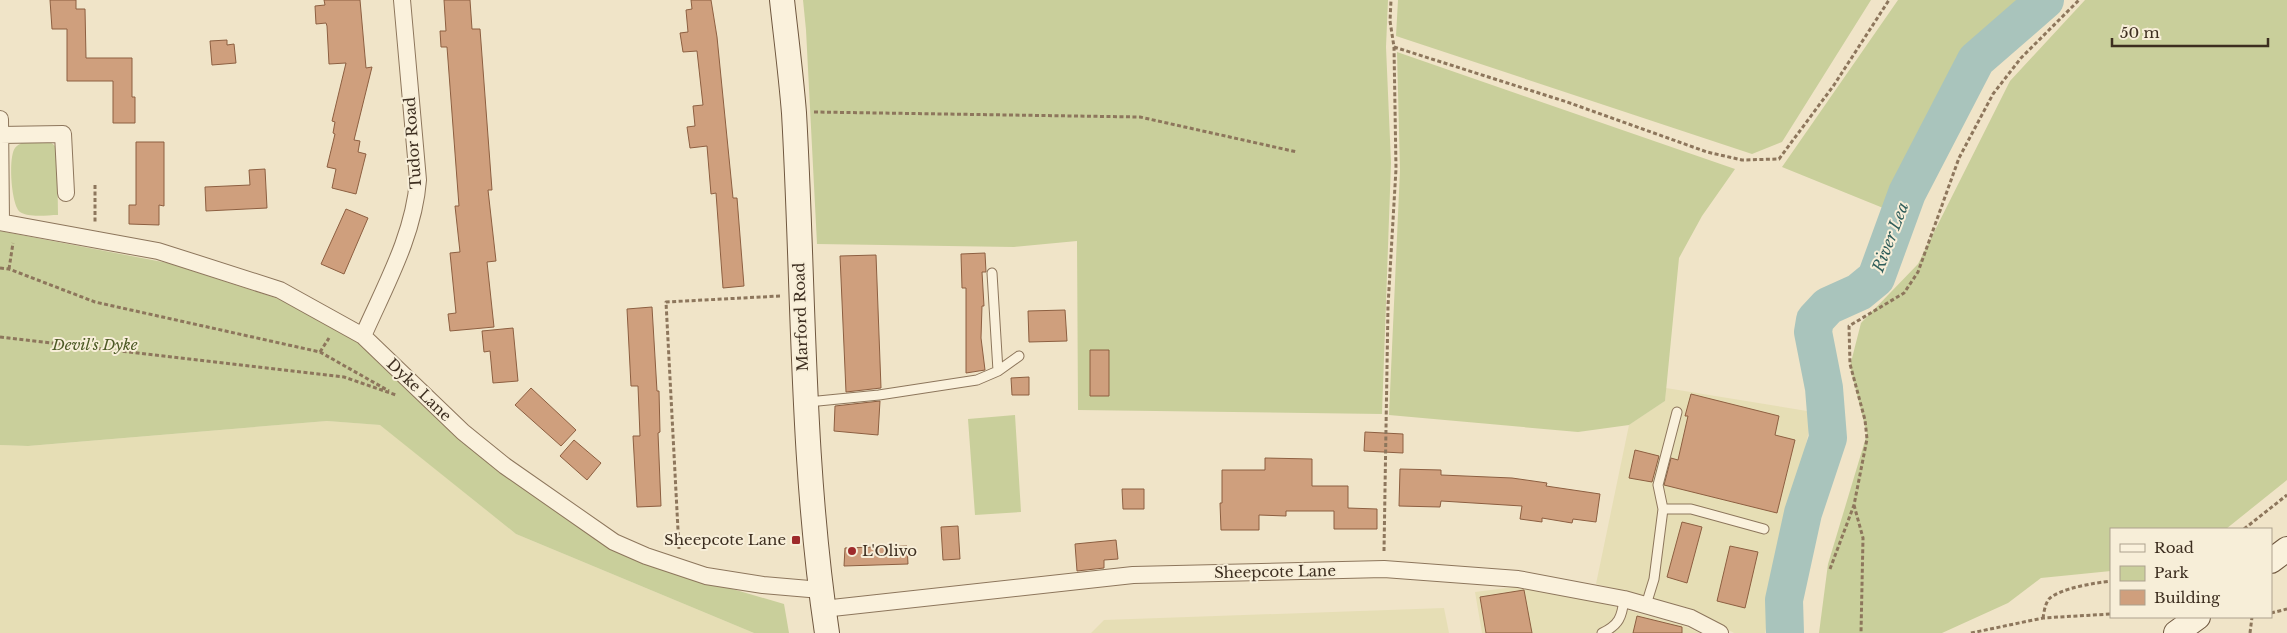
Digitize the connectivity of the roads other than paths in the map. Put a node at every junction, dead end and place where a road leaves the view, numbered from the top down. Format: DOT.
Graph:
graph roads {
  1 [pos="402,0"];
  2 [pos="782,0"];
  3 [pos="0,119"];
  4 [pos="0,136"];
  5 [pos="66,193"];
  6 [pos="0,222"];
  7 [pos="992,273"];
  8 [pos="363,336"];
  9 [pos="1019,356"];
  10 [pos="998,371"];
  11 [pos="805,403"];
  12 [pos="1676,412"];
  13 [pos="1663,509"];
  14 [pos="1764,529"];
  15 [pos="2287,549"];
  16 [pos="2272,561"];
  17 [pos="822,599"];
  18 [pos="1624,599"];
  19 [pos="1646,605"];
  20 [pos="2197,618"];
  21 [pos="827,633"];
  22 [pos="1602,633"];
  23 [pos="1720,633"];
  24 [pos="2176,633"];
  1 -- 8 [label="street, Tudor Road"];
  2 -- 11 [label="street, Marford Road"];
  3 -- 4 [label="street"];
  4 -- 5 [label="street"];
  4 -- 6 [label="street"];
  6 -- 8 [label="street, Dyke Lane"];
  7 -- 10 [label="lane"];
  8 -- 17 [label="street, Dyke Lane"];
  9 -- 10 [label="lane"];
  10 -- 11 [label="lane"];
  11 -- 17 [label="street, Marford Road"];
  12 -- 13 [label="lane"];
  13 -- 14 [label="lane"];
  13 -- 19 [label="lane"];
  15 -- 16 [label="street"];
  17 -- 18 [label="street, Sheepcote Lane"];
  17 -- 21 [label="street, Marford Road"];
  18 -- 19 [label="street, Sheepcote Lane"];
  18 -- 22 [label="lane"];
  19 -- 23 [label="street, Sheepcote Lane"];
  20 -- 24 [label="street"];
}
